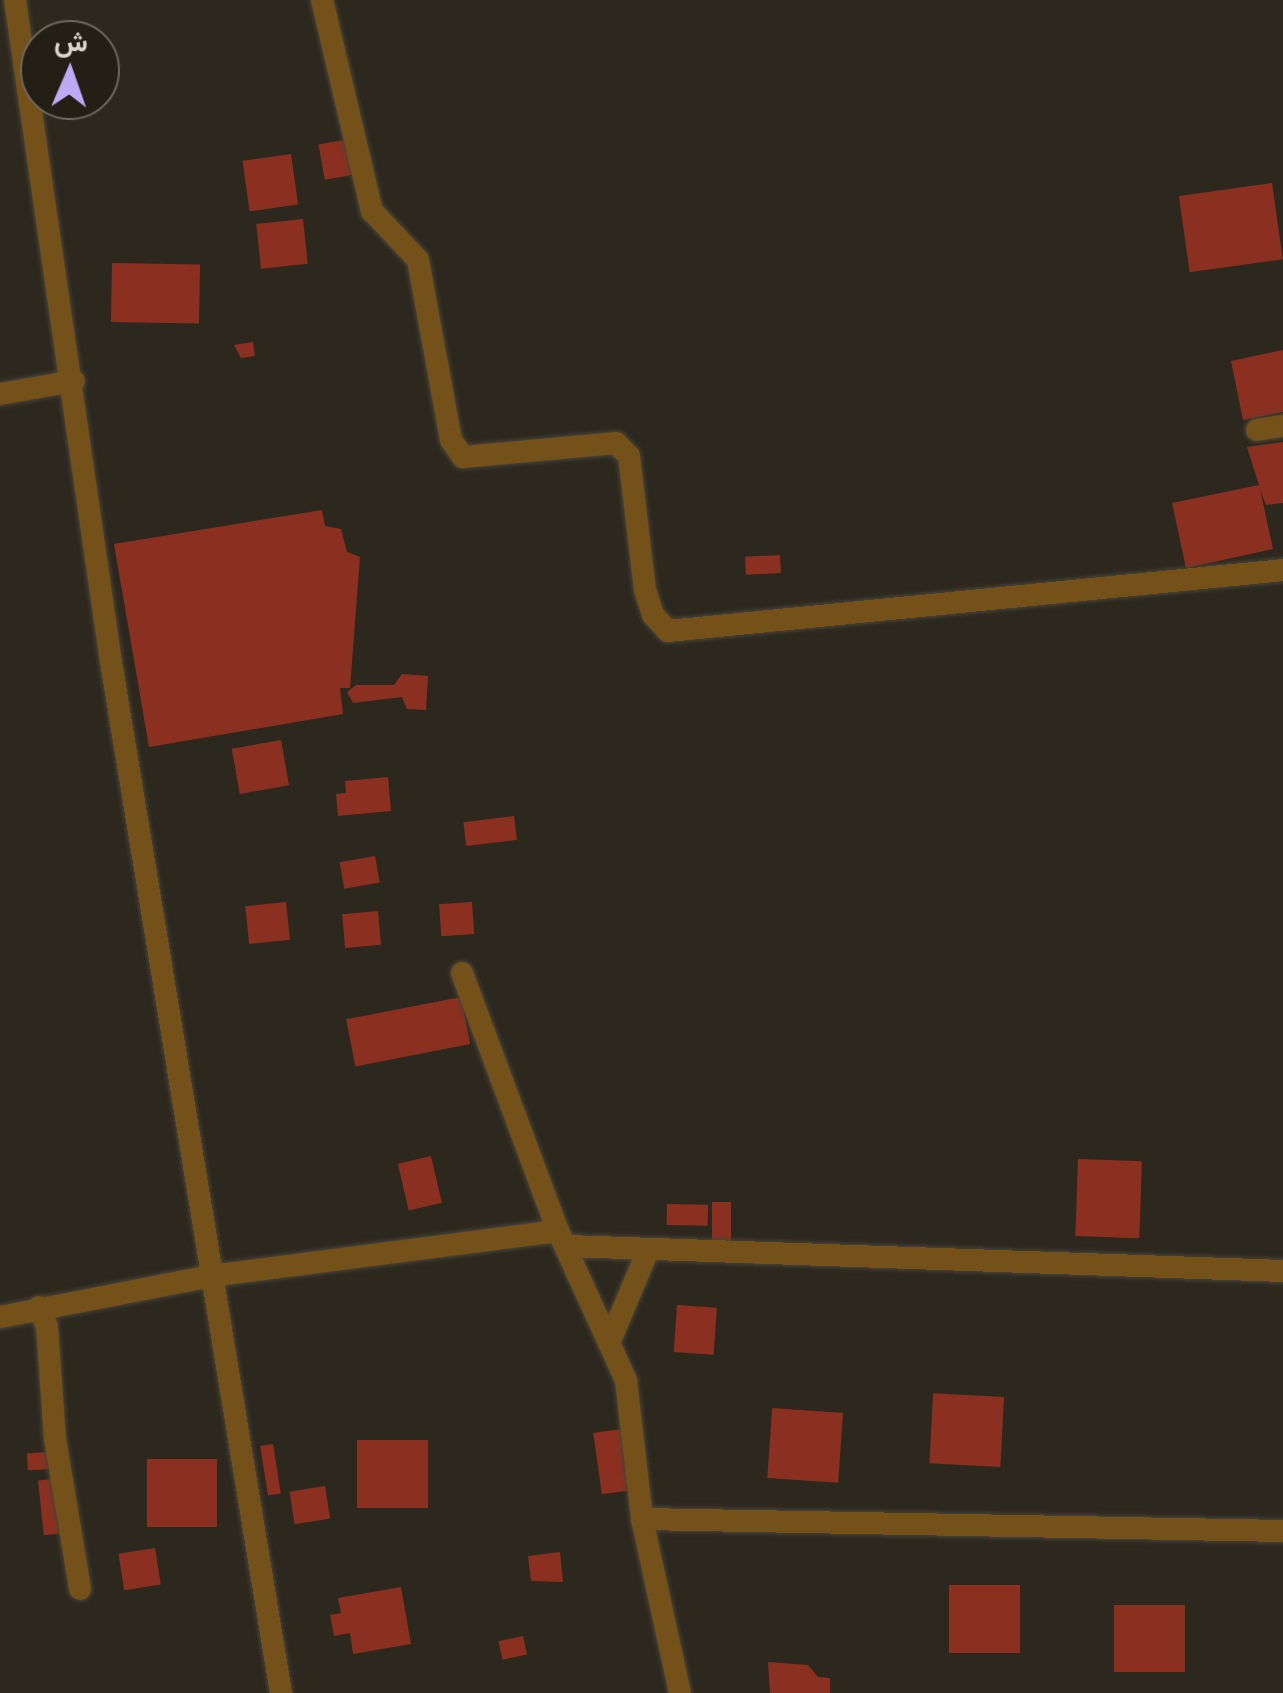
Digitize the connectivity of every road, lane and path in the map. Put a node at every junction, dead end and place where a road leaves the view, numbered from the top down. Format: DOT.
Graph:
graph roads {
  1 [pos="15,0"];
  2 [pos="322,0"];
  3 [pos="74,381"];
  4 [pos="0,394"];
  5 [pos="1283,426"];
  6 [pos="1256,430"];
  7 [pos="1283,570"];
  8 [pos="462,973"];
  9 [pos="563,1238"];
  10 [pos="648,1250"];
  11 [pos="1283,1271"];
  12 [pos="211,1276"];
  13 [pos="39,1308"];
  14 [pos="0,1316"];
  15 [pos="609,1343"];
  16 [pos="642,1519"];
  17 [pos="1283,1531"];
  18 [pos="80,1589"];
  19 [pos="281,1693"];
  20 [pos="680,1693"];
  1 -- 3 [label="street"];
  2 -- 7 [label="street"];
  3 -- 4 [label="street"];
  3 -- 12 [label="street"];
  5 -- 6 [label="street"];
  8 -- 9 [label="street"];
  9 -- 10 [label="street"];
  9 -- 12 [label="street"];
  9 -- 15 [label="street"];
  10 -- 11 [label="street"];
  10 -- 15 [label="street"];
  12 -- 13 [label="street"];
  12 -- 19 [label="street"];
  13 -- 14 [label="street"];
  13 -- 18 [label="street"];
  15 -- 16 [label="street"];
  16 -- 17 [label="street"];
  16 -- 20 [label="street"];
}
